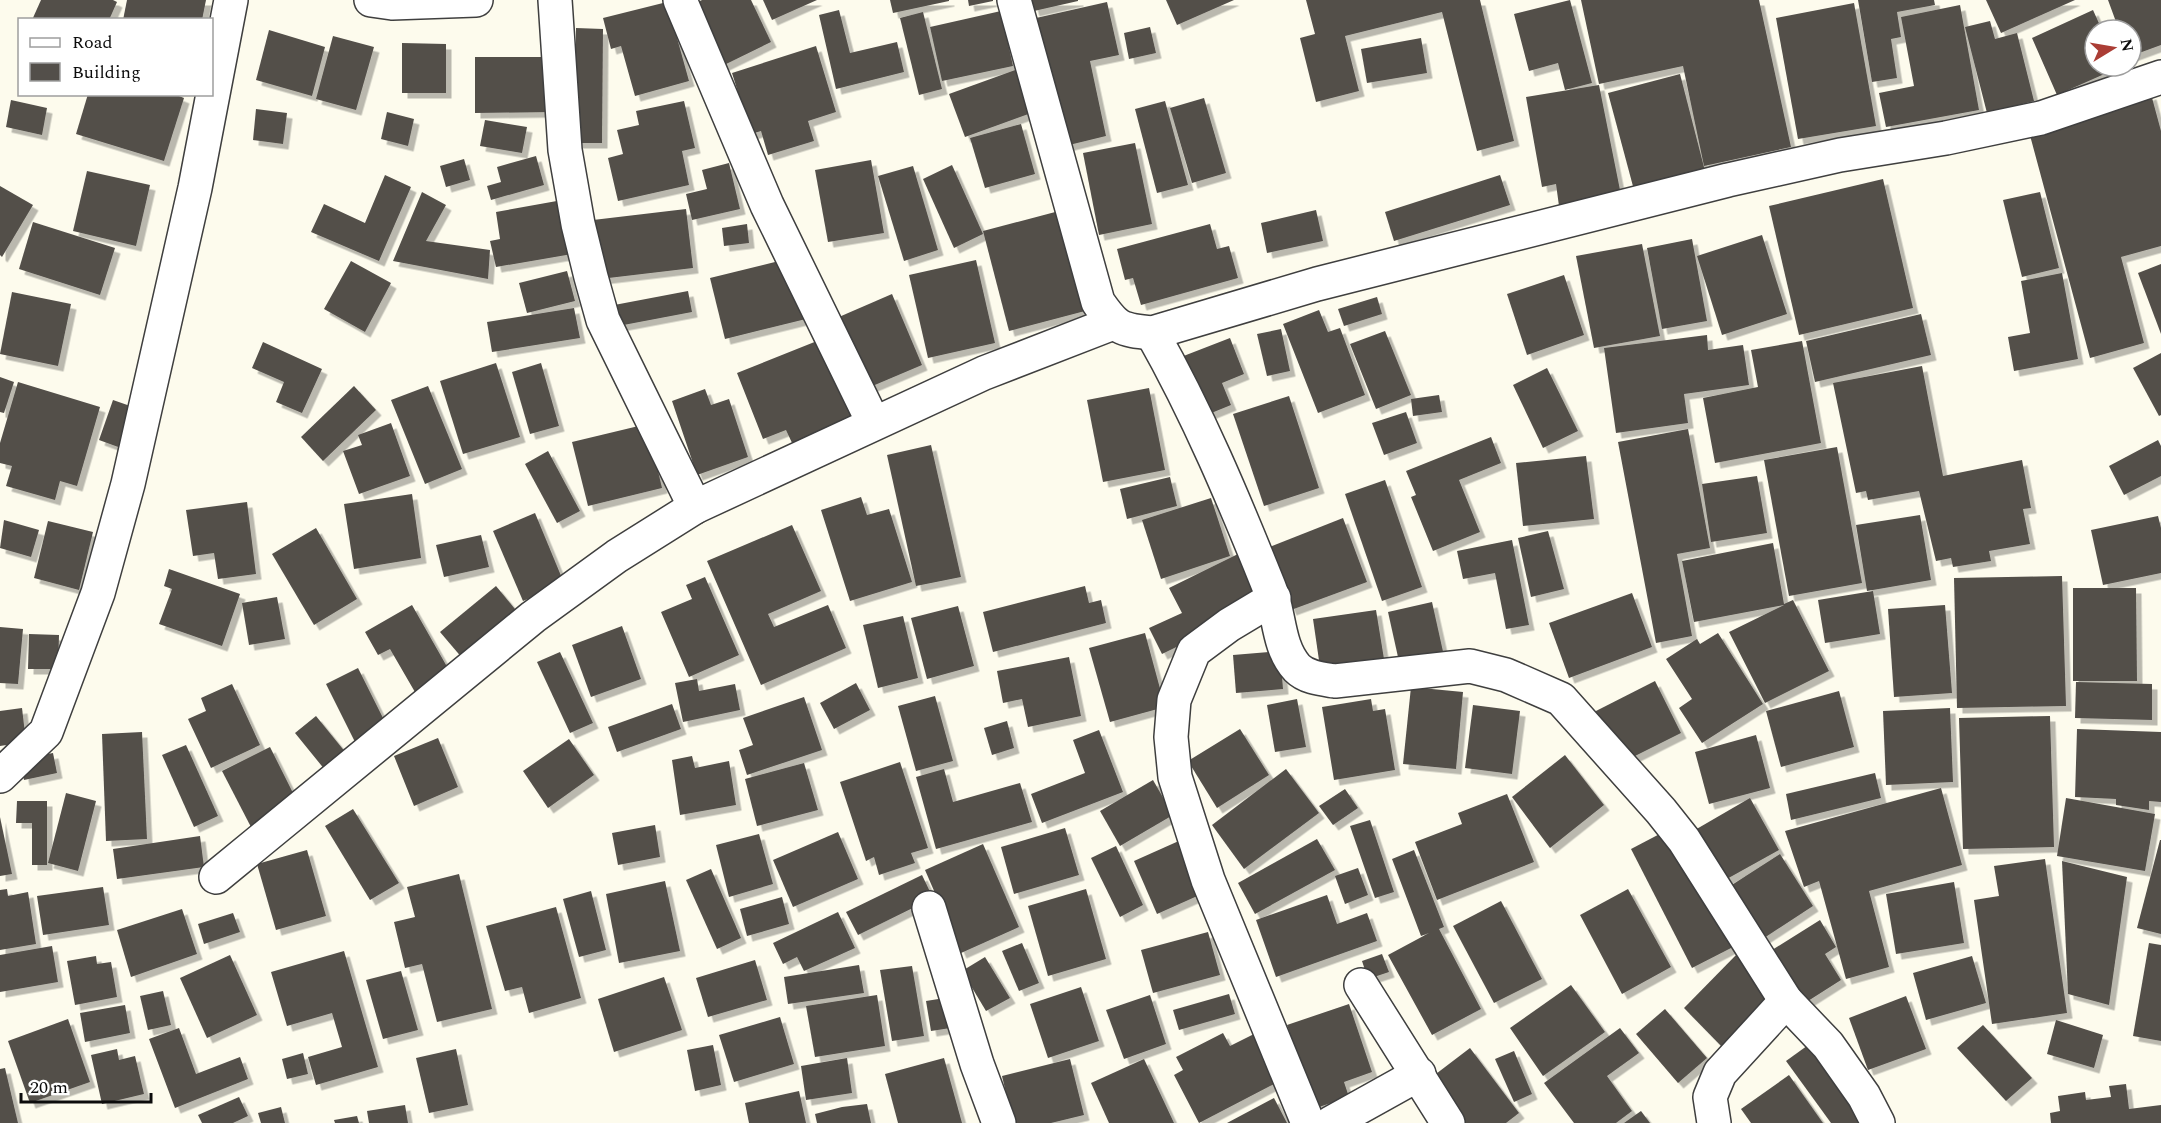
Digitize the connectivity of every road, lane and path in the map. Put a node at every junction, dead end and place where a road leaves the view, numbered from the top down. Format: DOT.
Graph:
graph roads {
  1 [pos="231,0"];
  2 [pos="371,0"];
  3 [pos="476,0"];
  4 [pos="555,0"];
  5 [pos="680,0"];
  6 [pos="1014,0"];
  7 [pos="2161,77"];
  8 [pos="213,94"];
  9 [pos="213,96"];
  10 [pos="1113,323"];
  11 [pos="1152,333"];
  12 [pos="873,422"];
  13 [pos="695,507"];
  14 [pos="1274,598"];
  15 [pos="0,776"];
  16 [pos="216,877"];
  17 [pos="929,908"];
  18 [pos="1360,985"];
  19 [pos="1786,1001"];
  20 [pos="1419,1074"];
  21 [pos="999,1123"];
  22 [pos="1308,1123"];
  23 [pos="1332,1123"];
  24 [pos="1448,1123"];
  25 [pos="1714,1123"];
  26 [pos="1878,1123"];
  1 -- 8 [label="street"];
  2 -- 3 [label="street"];
  4 -- 13 [label="street"];
  5 -- 12 [label="street"];
  6 -- 10 [label="street"];
  7 -- 11 [label="street"];
  9 -- 15 [label="street"];
  10 -- 11 [label="street"];
  10 -- 12 [label="street"];
  11 -- 14 [label="street"];
  12 -- 13 [label="street"];
  13 -- 16 [label="street"];
  14 -- 19 [label="street"];
  14 -- 22 [label="street"];
  17 -- 21 [label="street"];
  18 -- 20 [label="street"];
  19 -- 25 [label="street"];
  19 -- 26 [label="street"];
  20 -- 23 [label="street"];
  20 -- 24 [label="street"];
}
